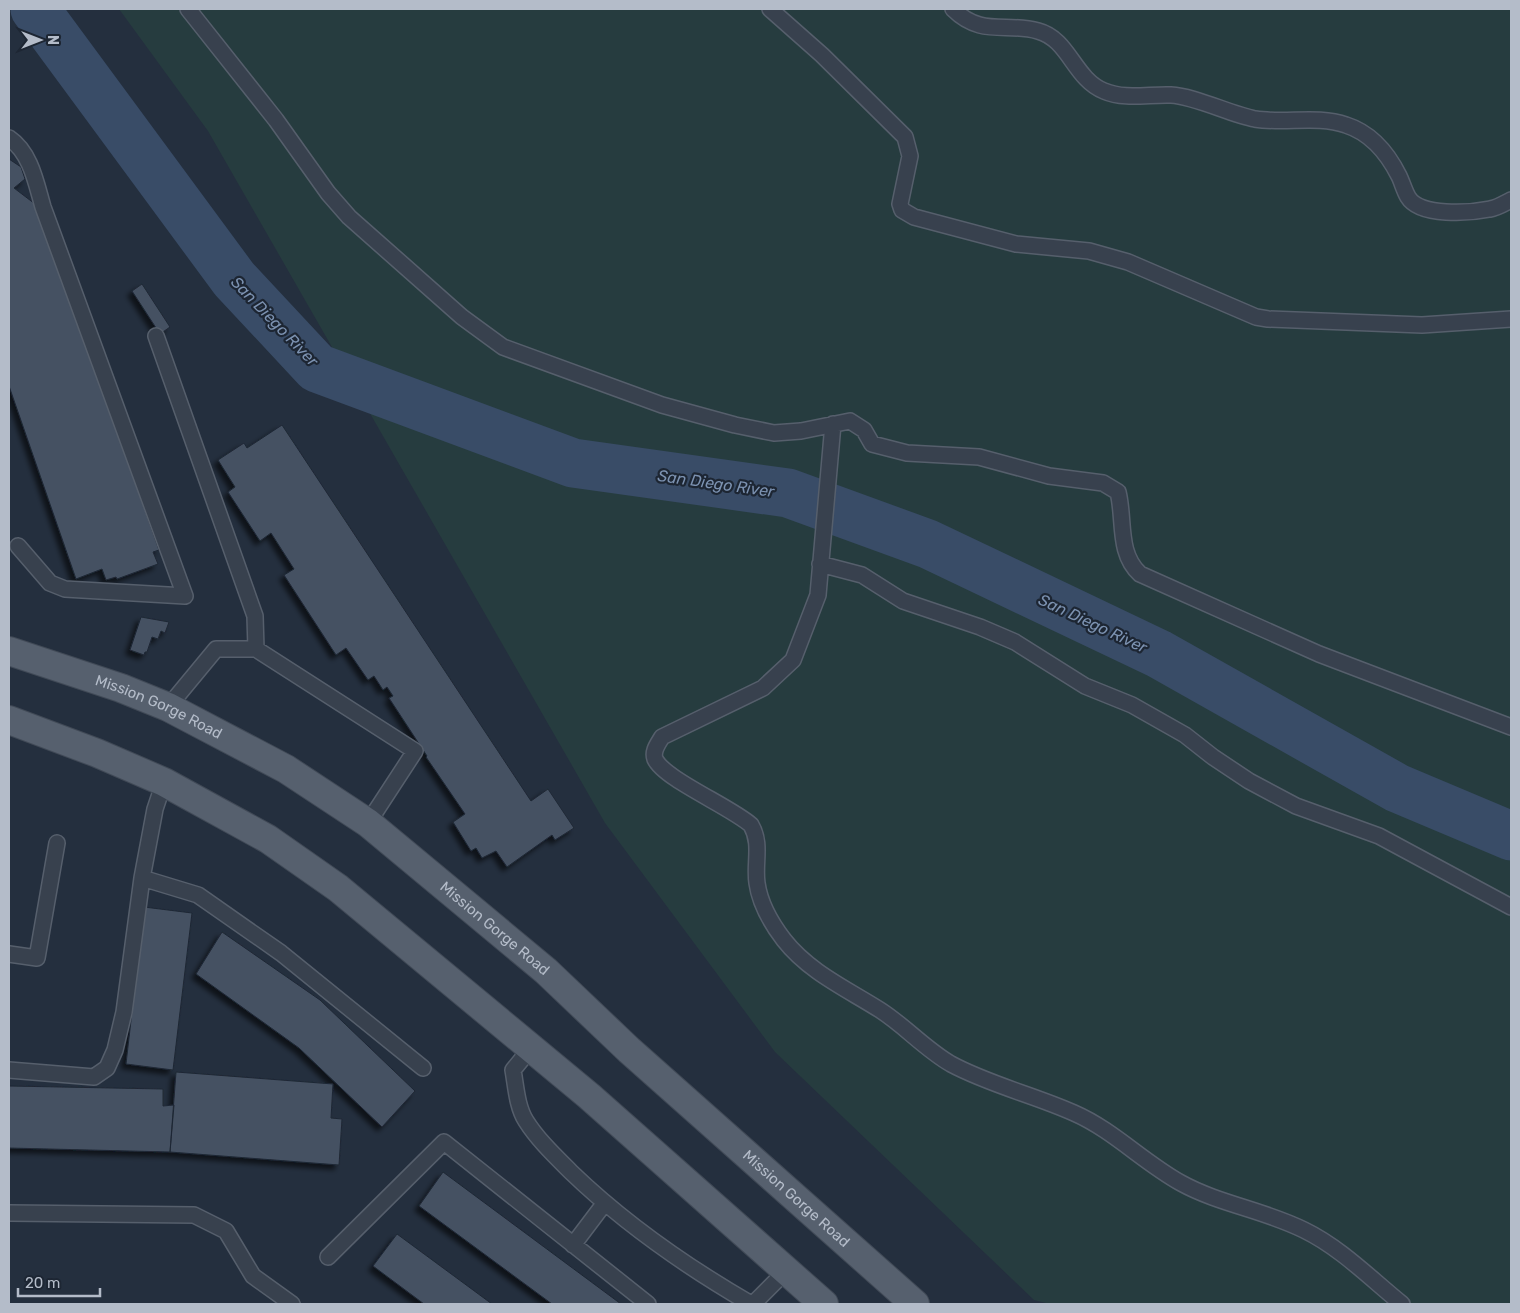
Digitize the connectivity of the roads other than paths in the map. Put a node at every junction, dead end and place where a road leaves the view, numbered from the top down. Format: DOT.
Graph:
graph roads {
  1 [pos="188,9"];
  2 [pos="770,9"];
  3 [pos="953,9"];
  4 [pos="9,138"];
  5 [pos="1511,200"];
  6 [pos="1511,320"];
  7 [pos="156,336"];
  8 [pos="833,424"];
  9 [pos="18,546"];
  10 [pos="820,558"];
  11 [pos="256,649"];
  12 [pos="9,651"];
  13 [pos="168,707"];
  14 [pos="9,720"];
  15 [pos="1511,727"];
  16 [pos="164,782"];
  17 [pos="368,822"];
  18 [pos="57,843"];
  19 [pos="142,878"];
  20 [pos="1511,907"];
  21 [pos="9,954"];
  22 [pos="531,1048"];
  23 [pos="423,1068"];
  24 [pos="9,1070"];
  25 [pos="604,1204"];
  26 [pos="9,1213"];
  27 [pos="573,1245"];
  28 [pos="328,1257"];
  29 [pos="786,1271"];
  30 [pos="292,1304"];
  31 [pos="648,1304"];
  32 [pos="752,1304"];
  33 [pos="824,1304"];
  34 [pos="915,1304"];
  35 [pos="1402,1304"];
  1 -- 8 [label="lane"];
  2 -- 6 [label="lane"];
  3 -- 5 [label="lane"];
  4 -- 9 [label="lane"];
  7 -- 11 [label="lane"];
  8 -- 10 [label="lane"];
  8 -- 15 [label="lane"];
  10 -- 20 [label="lane"];
  10 -- 35 [label="lane"];
  11 -- 13 [label="lane"];
  11 -- 17 [label="lane"];
  12 -- 13 [label="main road, Mission Gorge Road"];
  13 -- 17 [label="main road, Mission Gorge Road"];
  14 -- 16 [label="main road"];
  16 -- 19 [label="lane"];
  16 -- 22 [label="main road"];
  17 -- 34 [label="main road, Mission Gorge Road"];
  18 -- 21 [label="lane"];
  19 -- 23 [label="lane"];
  19 -- 24 [label="lane"];
  22 -- 25 [label="lane"];
  22 -- 29 [label="main road"];
  25 -- 27 [label="lane"];
  25 -- 32 [label="lane"];
  26 -- 30 [label="lane"];
  27 -- 28 [label="lane"];
  27 -- 31 [label="lane"];
  29 -- 32 [label="lane"];
  29 -- 33 [label="main road"];
}
